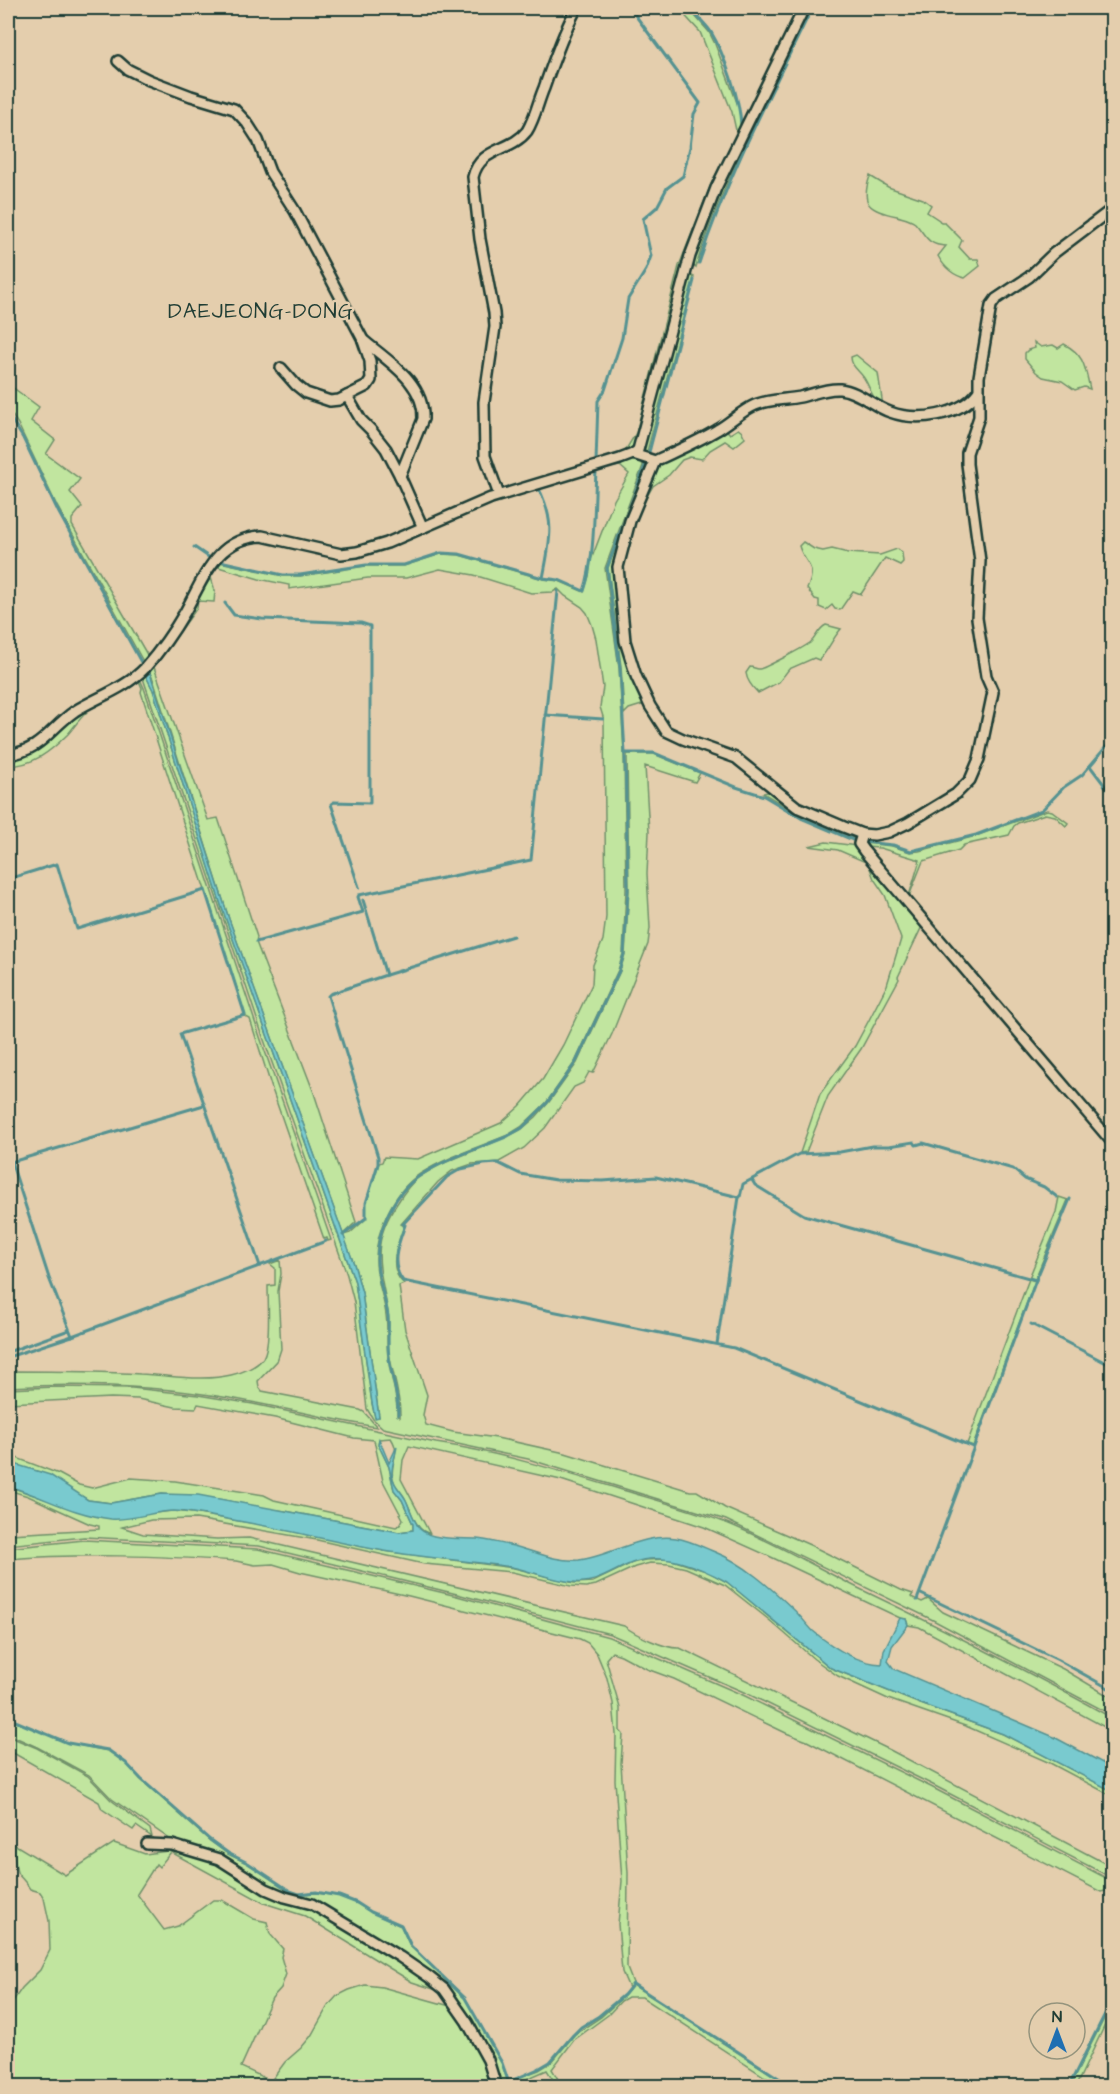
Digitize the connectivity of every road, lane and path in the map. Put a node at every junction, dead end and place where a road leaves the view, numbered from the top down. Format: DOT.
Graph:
graph roads {
  1 [pos="804,8"];
  2 [pos="575,11"];
  3 [pos="118,61"];
  4 [pos="1113,209"];
  5 [pos="362,338"];
  6 [pos="281,368"];
  7 [pos="978,392"];
  8 [pos="346,396"];
  9 [pos="633,454"];
  10 [pos="655,461"];
  11 [pos="400,476"];
  12 [pos="500,495"];
  13 [pos="423,528"];
  14 [pos="8,755"];
  15 [pos="862,834"];
  16 [pos="1113,1142"];
  17 [pos="147,1844"];
  18 [pos="496,2086"];
  1 -- 9 [label="street"];
  2 -- 12 [label="street"];
  3 -- 5 [label="street"];
  4 -- 7 [label="street"];
  5 -- 8 [label="street"];
  5 -- 11 [label="street"];
  6 -- 8 [label="street"];
  7 -- 10 [label="street"];
  7 -- 15 [label="street"];
  8 -- 11 [label="street"];
  9 -- 10 [label="street"];
  9 -- 12 [label="street"];
  10 -- 15 [label="street"];
  11 -- 13 [label="street"];
  12 -- 13 [label="street"];
  13 -- 14 [label="street"];
  15 -- 16 [label="street"];
  17 -- 18 [label="street"];
}
